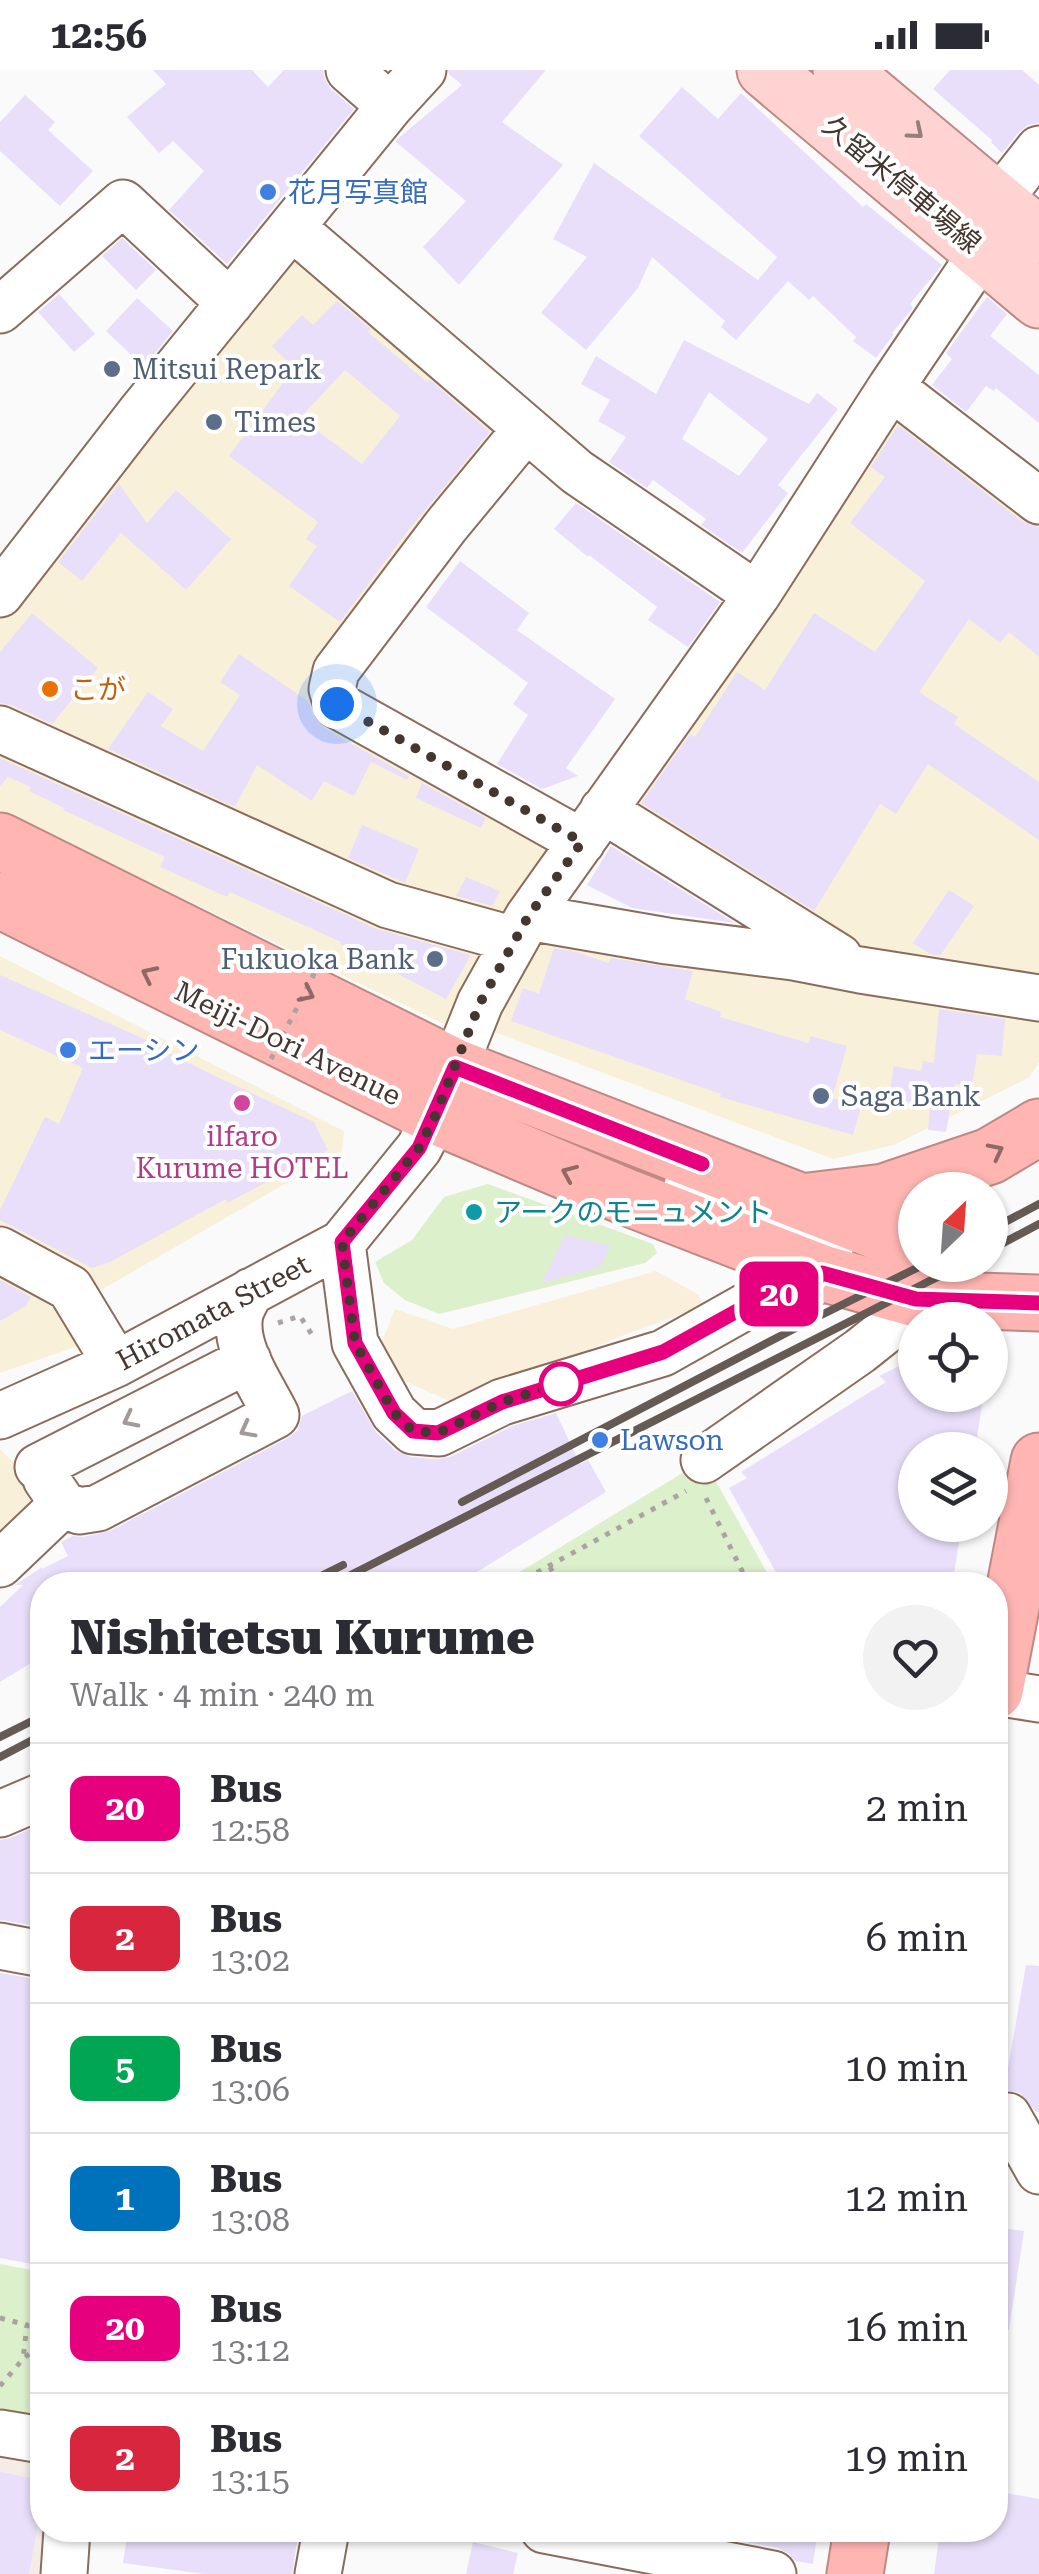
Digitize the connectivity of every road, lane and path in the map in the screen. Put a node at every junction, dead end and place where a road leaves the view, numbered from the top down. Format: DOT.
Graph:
graph roads {
  1 [pos="349,70"];
  2 [pos="423,70"];
  3 [pos="765,70"];
  4 [pos="840,70"];
  5 [pos="390,106"];
  6 [pos="1039,149"];
  7 [pos="990,226"];
  8 [pos="293,228"];
  9 [pos="1039,236"];
  10 [pos="1039,300"];
  11 [pos="230,303"];
  12 [pos="0,310"];
  13 [pos="892,387"];
  14 [pos="526,429"];
  15 [pos="1039,502"];
  16 [pos="0,594"];
  17 [pos="758,595"];
  18 [pos="0,728"];
  19 [pos="592,826"];
  20 [pos="0,841"];
  21 [pos="0,900"];
  22 [pos="522,928"];
  23 [pos="320,962"];
  24 [pos="860,970"];
  25 [pos="1039,998"];
  26 [pos="272,1059"];
  27 [pos="445,1092"];
  28 [pos="604,1126"];
  29 [pos="1039,1127"];
  30 [pos="801,1202"];
  31 [pos="898,1239"];
  32 [pos="342,1242"];
  33 [pos="0,1250"];
  34 [pos="822,1273"];
  35 [pos="1008,1282"];
  36 [pos="251,1291"];
  37 [pos="1039,1295"];
  38 [pos="916,1299"];
  39 [pos="1039,1303"];
  40 [pos="248,1360"];
  41 [pos="116,1364"];
  42 [pos="1,1416"];
  43 [pos="704,1460"];
  44 [pos="1039,1461"];
  45 [pos="38,1467"];
  46 [pos="63,1504"];
  47 [pos="0,1564"];
  48 [pos="550,1567"];
  49 [pos="540,1572"];
  50 [pos="553,1572"];
  51 [pos="743,1572"];
  52 [pos="1008,1623"];
  53 [pos="1008,1693"];
  54 [pos="1039,1699"];
  55 [pos="30,1801"];
  56 [pos="0,1814"];
  57 [pos="0,1946"];
  58 [pos="30,1952"];
  59 [pos="1014,2116"];
  60 [pos="1039,2171"];
  61 [pos="0,2318"];
  62 [pos="30,2353"];
  63 [pos="23,2359"];
  64 [pos="0,2385"];
  65 [pos="30,2408"];
  66 [pos="27,2438"];
  67 [pos="67,2542"];
  68 [pos="324,2542"];
  69 [pos="860,2542"];
  70 [pos="599,2548"];
  71 [pos="64,2574"];
  72 [pos="318,2574"];
  73 [pos="772,2574"];
  74 [pos="855,2574"];
  1 -- 5 [label="street"];
  2 -- 5 [label="street"];
  3 -- 7 [label="main road, 久留米停車場線"];
  4 -- 7 [label="main road, 久留米停車場線, one-way"];
  5 -- 8 [label="street"];
  6 -- 7 [label="street, Hiromata Street"];
  7 -- 9 [label="main road, 久留米停車場線"];
  7 -- 10 [label="main road, 久留米停車場線"];
  7 -- 13 [label="street, Hiromata Street"];
  8 -- 11 [label="street"];
  8 -- 14 [label="street"];
  11 -- 12 [label="street"];
  11 -- 16 [label="street"];
  13 -- 15 [label="street"];
  13 -- 17 [label="street, Hiromata Street"];
  14 -- 17 [label="street"];
  14 -- 19 [label="street"];
  17 -- 19 [label="street, Hiromata Street"];
  18 -- 22 [label="street"];
  19 -- 22 [label="street, Hiromata Street"];
  19 -- 24 [label="street"];
  20 -- 27 [label="highway, Meiji-Dori Avenue, one-way"];
  27 -- 21 [label="highway, Meiji-Dori Avenue, one-way"];
  22 -- 24 [label="street"];
  22 -- 27 [label="street, Hiromata Street"];
  23 -- 26 [label="path, bridge"];
  24 -- 25 [label="street"];
  27 -- 28 [label="highway, Meiji-Dori Avenue"];
  27 -- 32 [label="street, Hiromata Street"];
  34 -- 27 [label="highway, Meiji-Dori Avenue, one-way"];
  28 -- 30 [label="highway, Meiji-Dori Avenue"];
  28 -- 34 [label="street"];
  30 -- 29 [label="highway, one-way"];
  30 -- 31 [label="highway, Meiji-Dori Avenue"];
  32 -- 34 [label="street"];
  32 -- 36 [label="street, Hiromata Street"];
  33 -- 41 [label="street"];
  34 -- 38 [label="highway, Meiji-Dori Avenue"];
  35 -- 37 [label="highway"];
  36 -- 40 [label="street"];
  36 -- 41 [label="street, Hiromata Street"];
  38 -- 39 [label="highway, Meiji-Dori Avenue"];
  38 -- 43 [label="street"];
  40 -- 45 [label="street, one-way"];
  40 -- 46 [label="street, one-way"];
  41 -- 42 [label="street, Hiromata Street"];
  42 -- 45 [label="street"];
  44 -- 52 [label="highway"];
  45 -- 46 [label="street"];
  46 -- 47 [label="street"];
  48 -- 49 [label="path"];
  48 -- 50 [label="path"];
  48 -- 51 [label="path"];
  53 -- 54 [label="street"];
  55 -- 56 [label="street"];
  57 -- 58 [label="street"];
  59 -- 60 [label="street"];
  61 -- 63 [label="path"];
  62 -- 63 [label="path"];
  63 -- 64 [label="path"];
  65 -- 66 [label="path"];
  67 -- 71 [label="street"];
  68 -- 72 [label="street"];
  69 -- 74 [label="highway"];
  70 -- 73 [label="street"];
}
